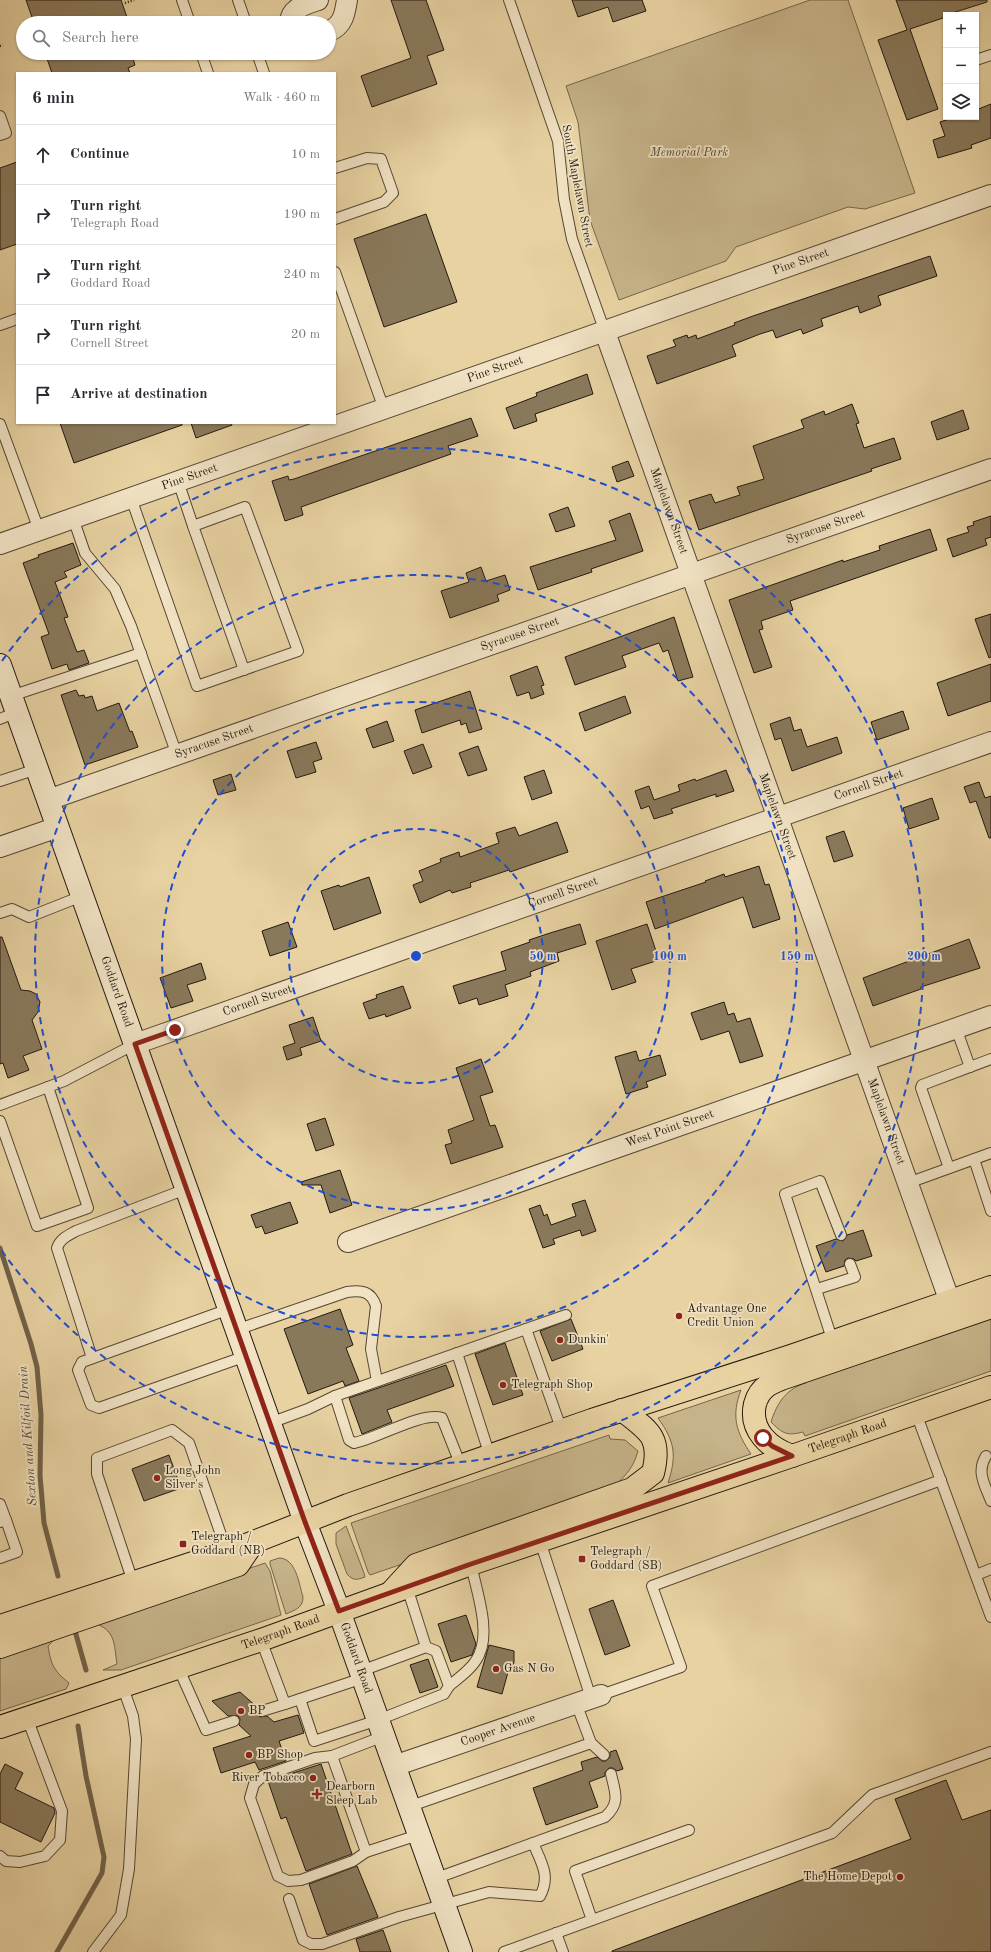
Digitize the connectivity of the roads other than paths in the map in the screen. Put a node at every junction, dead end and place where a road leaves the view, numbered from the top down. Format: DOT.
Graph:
graph roads {
  1 [pos="182,0"];
  2 [pos="238,0"];
  3 [pos="318,0"];
  4 [pos="347,0"];
  5 [pos="509,0"];
  6 [pos="188,16"];
  7 [pos="244,16"];
  8 [pos="292,16"];
  9 [pos="336,27"];
  10 [pos="991,55"];
  11 [pos="979,59"];
  12 [pos="203,60"];
  13 [pos="259,60"];
  14 [pos="208,72"];
  15 [pos="264,72"];
  16 [pos="0,116"];
  17 [pos="0,135"];
  18 [pos="336,168"];
  19 [pos="991,195"];
  20 [pos="336,219"];
  21 [pos="336,276"];
  22 [pos="16,319"];
  23 [pos="0,325"];
  24 [pos="604,332"];
  25 [pos="384,409"];
  26 [pos="0,424"];
  27 [pos="991,469"];
  28 [pos="178,482"];
  29 [pos="131,498"];
  30 [pos="73,518"];
  31 [pos="193,526"];
  32 [pos="39,530"];
  33 [pos="0,544"];
  34 [pos="691,574"];
  35 [pos="141,654"];
  36 [pos="0,665"];
  37 [pos="244,670"];
  38 [pos="9,709"];
  39 [pos="991,742"];
  40 [pos="177,755"];
  41 [pos="37,769"];
  42 [pos="0,781"];
  43 [pos="48,800"];
  44 [pos="778,817"];
  45 [pos="58,827"];
  46 [pos="0,847"];
  47 [pos="82,896"];
  48 [pos="0,913"];
  49 [pos="991,1016"];
  50 [pos="956,1028"];
  51 [pos="135,1044"];
  52 [pos="991,1059"];
  53 [pos="864,1060"];
  54 [pos="970,1067"];
  55 [pos="48,1087"];
  56 [pos="0,1105"];
  57 [pos="0,1121"];
  58 [pos="991,1153"];
  59 [pos="974,1159"];
  60 [pos="949,1168"];
  61 [pos="908,1183"];
  62 [pos="186,1189"];
  63 [pos="991,1211"];
  64 [pos="840,1235"];
  65 [pos="348,1242"];
  66 [pos="850,1264"];
  67 [pos="991,1287"];
  68 [pos="817,1289"];
  69 [pos="950,1302"];
  70 [pos="991,1307"];
  71 [pos="229,1308"];
  72 [pos="566,1315"];
  73 [pos="526,1329"];
  74 [pos="236,1330"];
  75 [pos="833,1342"];
  76 [pos="457,1353"];
  77 [pos="246,1356"];
  78 [pos="92,1358"];
  79 [pos="377,1381"];
  80 [pos="991,1387"];
  81 [pos="335,1396"];
  82 [pos="622,1410"];
  83 [pos="916,1413"];
  84 [pos="270,1423"];
  85 [pos="562,1431"];
  86 [pos="490,1456"];
  87 [pos="792,1456"];
  88 [pos="986,1456"];
  89 [pos="461,1466"];
  90 [pos="941,1480"];
  91 [pos="991,1501"];
  92 [pos="0,1504"];
  93 [pos="3,1521"];
  94 [pos="305,1522"];
  95 [pos="540,1541"];
  96 [pos="252,1543"];
  97 [pos="227,1552"];
  98 [pos="0,1558"];
  99 [pos="471,1564"];
  100 [pos="991,1569"];
  101 [pos="976,1575"];
  102 [pos="133,1582"];
  103 [pos="399,1589"];
  104 [pos="339,1611"];
  105 [pos="991,1617"];
  106 [pos="0,1626"];
  107 [pos="261,1640"];
  108 [pos="0,1647"];
  109 [pos="426,1647"];
  110 [pos="178,1667"];
  111 [pos="362,1674"];
  112 [pos="122,1686"];
  113 [pos="449,1686"];
  114 [pos="300,1699"];
  115 [pos="589,1699"];
  116 [pos="285,1704"];
  117 [pos="262,1712"];
  118 [pos="27,1718"];
  119 [pos="234,1721"];
  120 [pos="0,1727"];
  121 [pos="381,1728"];
  122 [pos="591,1743"];
  123 [pos="991,1752"];
  124 [pos="604,1754"];
  125 [pos="332,1756"];
  126 [pos="394,1766"];
  127 [pos="610,1774"];
  128 [pos="408,1807"];
  129 [pos="689,1830"];
  130 [pos="418,1834"];
  131 [pos="533,1843"];
  132 [pos="366,1852"];
  133 [pos="0,1856"];
  134 [pos="434,1878"];
  135 [pos="289,1899"];
  136 [pos="443,1904"];
  137 [pos="592,1920"];
  138 [pos="556,1933"];
  139 [pos="93,1952"];
  140 [pos="461,1952"];
  141 [pos="504,1952"];
  142 [pos="563,1952"];
  1 -- 6 [label="lane"];
  2 -- 7 [label="lane"];
  3 -- 8 [label="street"];
  4 -- 9 [label="street"];
  5 -- 24 [label="lane, South Maplelawn Street"];
  10 -- 11 [label="lane"];
  12 -- 14 [label="lane"];
  13 -- 15 [label="lane"];
  16 -- 17 [label="lane"];
  18 -- 20 [label="lane"];
  19 -- 24 [label="street, Pine Street"];
  21 -- 25 [label="lane"];
  22 -- 23 [label="lane"];
  24 -- 25 [label="street, Pine Street"];
  24 -- 34 [label="street, Maplelawn Street"];
  25 -- 28 [label="street, Pine Street"];
  26 -- 32 [label="lane"];
  27 -- 34 [label="street, Syracuse Street"];
  28 -- 29 [label="street, Pine Street"];
  28 -- 31 [label="lane"];
  29 -- 30 [label="street, Pine Street"];
  29 -- 37 [label="lane"];
  30 -- 32 [label="street, Pine Street"];
  30 -- 35 [label="lane"];
  31 -- 37 [label="lane"];
  31 -- 37 [label="lane"];
  32 -- 33 [label="street, Pine Street"];
  34 -- 40 [label="street, Syracuse Street"];
  34 -- 44 [label="street, Maplelawn Street"];
  35 -- 38 [label="lane"];
  35 -- 40 [label="lane"];
  36 -- 38 [label="main road, Goddard Road"];
  38 -- 41 [label="main road, Goddard Road"];
  39 -- 44 [label="street, Cornell Street"];
  40 -- 43 [label="street, Syracuse Street"];
  41 -- 42 [label="lane"];
  41 -- 43 [label="main road, Goddard Road"];
  43 -- 45 [label="main road, Goddard Road"];
  44 -- 51 [label="street, Cornell Street"];
  44 -- 53 [label="street, Maplelawn Street"];
  45 -- 46 [label="street"];
  45 -- 47 [label="main road, Goddard Road"];
  47 -- 48 [label="lane"];
  47 -- 51 [label="main road, Goddard Road"];
  49 -- 50 [label="street, West Point Street"];
  50 -- 53 [label="street, West Point Street"];
  50 -- 54 [label="lane"];
  51 -- 55 [label="lane"];
  51 -- 62 [label="main road, Goddard Road"];
  52 -- 54 [label="lane"];
  53 -- 61 [label="street, Maplelawn Street"];
  53 -- 65 [label="street, West Point Street"];
  54 -- 60 [label="lane"];
  55 -- 56 [label="lane"];
  55 -- 57 [label="lane"];
  58 -- 59 [label="lane"];
  59 -- 60 [label="lane"];
  59 -- 63 [label="lane"];
  60 -- 61 [label="lane"];
  61 -- 69 [label="street, Maplelawn Street"];
  62 -- 71 [label="main road, Goddard Road"];
  62 -- 78 [label="lane"];
  64 -- 68 [label="lane"];
  66 -- 68 [label="lane"];
  67 -- 69 [label="main road"];
  68 -- 75 [label="lane"];
  69 -- 75 [label="main road"];
  70 -- 87 [label="main road"];
  71 -- 74 [label="main road, Goddard Road"];
  71 -- 78 [label="lane"];
  72 -- 73 [label="lane"];
  73 -- 76 [label="lane"];
  73 -- 85 [label="lane"];
  74 -- 77 [label="main road, Goddard Road"];
  74 -- 79 [label="lane"];
  75 -- 82 [label="main road"];
  76 -- 79 [label="lane"];
  76 -- 86 [label="lane"];
  77 -- 78 [label="lane"];
  77 -- 84 [label="main road, Goddard Road"];
  79 -- 81 [label="lane"];
  80 -- 83 [label="main road, Telegraph Road"];
  81 -- 84 [label="lane"];
  81 -- 89 [label="lane"];
  82 -- 85 [label="main road"];
  82 -- 103 [label="main road"];
  83 -- 87 [label="main road, Telegraph Road"];
  83 -- 90 [label="lane"];
  84 -- 94 [label="main road, Goddard Road"];
  85 -- 86 [label="main road"];
  86 -- 89 [label="main road"];
  87 -- 95 [label="main road, Telegraph Road"];
  88 -- 91 [label="lane"];
  89 -- 94 [label="main road"];
  90 -- 101 [label="lane"];
  90 -- 115 [label="lane"];
  92 -- 93 [label="lane"];
  93 -- 98 [label="lane"];
  94 -- 96 [label="main road"];
  94 -- 104 [label="main road, Goddard Road"];
  95 -- 99 [label="main road, Telegraph Road"];
  95 -- 115 [label="lane"];
  96 -- 97 [label="main road"];
  96 -- 108 [label="main road"];
  97 -- 102 [label="main road"];
  97 -- 102 [label="lane"];
  99 -- 103 [label="main road, Telegraph Road"];
  99 -- 113 [label="lane"];
  100 -- 101 [label="lane"];
  101 -- 105 [label="lane"];
  102 -- 106 [label="main road"];
  103 -- 104 [label="main road, Telegraph Road"];
  103 -- 109 [label="lane"];
  104 -- 107 [label="main road, Telegraph Road"];
  104 -- 111 [label="main road, Goddard Road"];
  107 -- 110 [label="main road, Telegraph Road"];
  107 -- 116 [label="lane"];
  109 -- 111 [label="lane"];
  109 -- 113 [label="lane"];
  110 -- 112 [label="main road, Telegraph Road"];
  110 -- 119 [label="lane"];
  111 -- 114 [label="lane"];
  111 -- 121 [label="main road, Goddard Road"];
  112 -- 118 [label="main road, Telegraph Road"];
  112 -- 139 [label="lane"];
  113 -- 121 [label="lane"];
  114 -- 116 [label="lane"];
  114 -- 121 [label="lane"];
  115 -- 122 [label="lane"];
  115 -- 126 [label="street, Cooper Avenue"];
  116 -- 117 [label="lane"];
  118 -- 120 [label="main road, Telegraph Road"];
  118 -- 133 [label="lane"];
  121 -- 125 [label="lane"];
  121 -- 126 [label="main road, Goddard Road"];
  122 -- 124 [label="lane"];
  122 -- 128 [label="lane"];
  123 -- 137 [label="lane"];
  125 -- 132 [label="lane"];
  125 -- 132 [label="lane"];
  126 -- 128 [label="main road, Goddard Road"];
  127 -- 131 [label="lane"];
  128 -- 130 [label="main road, Goddard Road"];
  129 -- 137 [label="lane"];
  130 -- 132 [label="lane"];
  130 -- 134 [label="main road, Goddard Road"];
  131 -- 134 [label="lane"];
  131 -- 136 [label="lane"];
  134 -- 136 [label="main road, Goddard Road"];
  135 -- 136 [label="lane"];
  136 -- 140 [label="main road, Goddard Road"];
  137 -- 138 [label="lane"];
  138 -- 141 [label="lane"];
  138 -- 142 [label="lane"];
}
